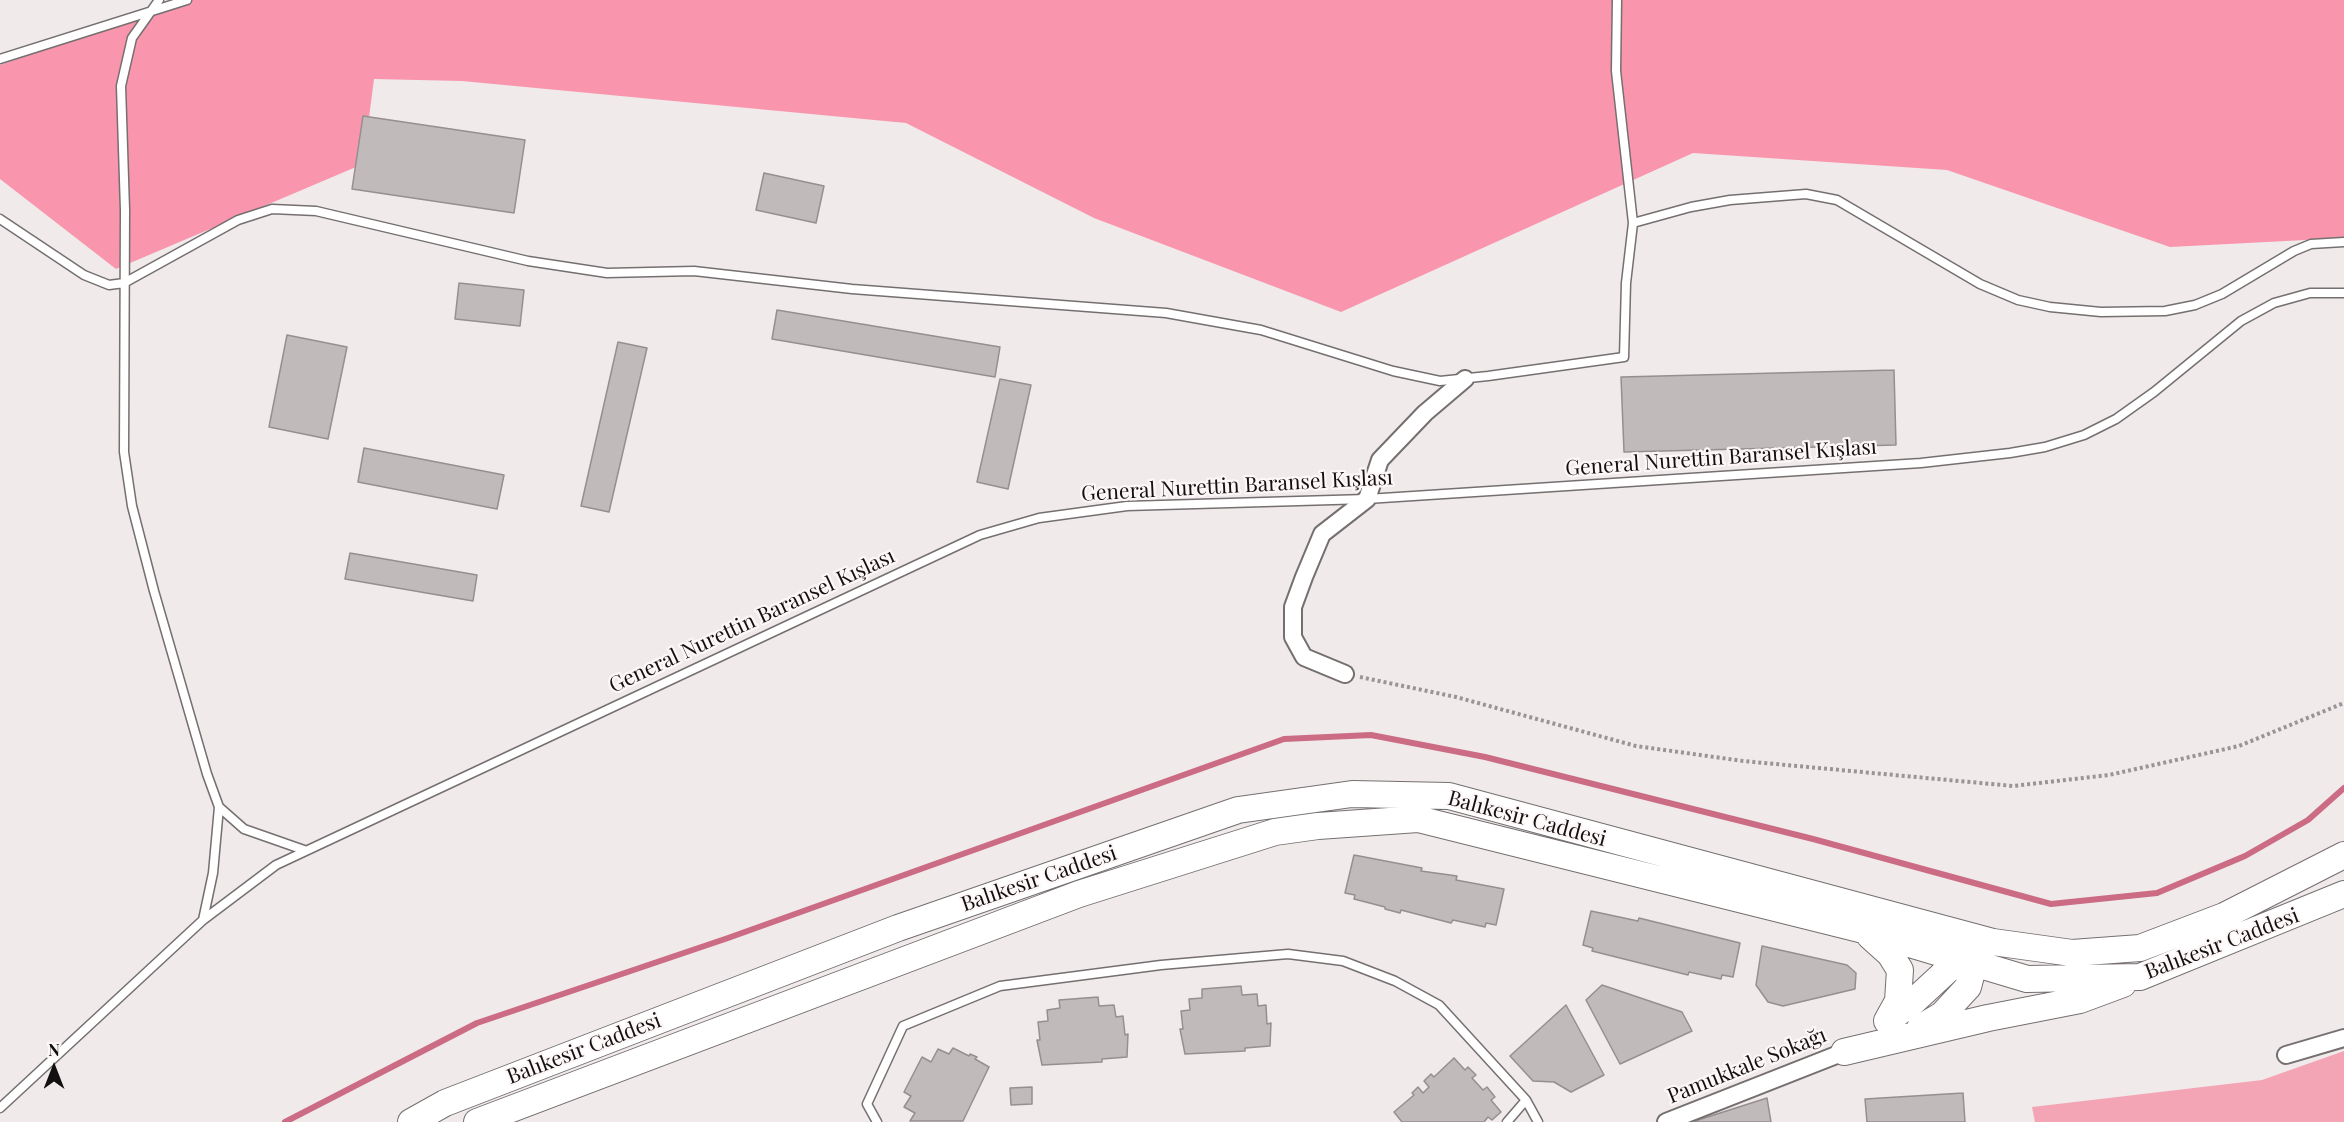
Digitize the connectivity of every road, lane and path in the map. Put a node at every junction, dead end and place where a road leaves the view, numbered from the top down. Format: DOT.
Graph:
graph roads {
  1 [pos="159,0"];
  2 [pos="188,0"];
  3 [pos="1617,0"];
  4 [pos="153,11"];
  5 [pos="0,59"];
  6 [pos="0,219"];
  7 [pos="1633,224"];
  8 [pos="2344,242"];
  9 [pos="124,283"];
  10 [pos="2344,293"];
  11 [pos="1465,379"];
  12 [pos="1367,498"];
  13 [pos="1345,674"];
  14 [pos="2344,703"];
  15 [pos="219,807"];
  16 [pos="304,850"];
  17 [pos="2344,855"];
  18 [pos="2344,894"];
  19 [pos="203,920"];
  20 [pos="1863,930"];
  21 [pos="1965,951"];
  22 [pos="2140,977"];
  23 [pos="1895,1029"];
  24 [pos="2344,1038"];
  25 [pos="1844,1052"];
  26 [pos="2286,1055"];
  27 [pos="1526,1100"];
  28 [pos="0,1108"];
  29 [pos="411,1122"];
  30 [pos="477,1122"];
  31 [pos="877,1122"];
  32 [pos="1507,1122"];
  33 [pos="1538,1122"];
  34 [pos="1666,1122"];
  1 -- 4 [label="lane"];
  2 -- 4 [label="lane"];
  3 -- 7 [label="lane"];
  4 -- 5 [label="lane"];
  4 -- 9 [label="lane"];
  6 -- 9 [label="lane"];
  7 -- 8 [label="lane"];
  7 -- 11 [label="lane"];
  9 -- 11 [label="lane"];
  9 -- 15 [label="lane"];
  10 -- 12 [label="lane, General Nurettin Baransel Kışlası"];
  11 -- 12 [label="street"];
  12 -- 13 [label="street"];
  12 -- 16 [label="lane, General Nurettin Baransel Kışlası"];
  13 -- 14 [label="path"];
  15 -- 16 [label="lane"];
  15 -- 19 [label="lane"];
  16 -- 19 [label="lane, General Nurettin Baransel Kışlası"];
  17 -- 21 [label="main road, Balıkesir Caddesi"];
  18 -- 22 [label="main road, Balıkesir Caddesi"];
  19 -- 28 [label="lane, General Nurettin Baransel Kışlası"];
  20 -- 21 [label="main road, Balıkesir Caddesi"];
  20 -- 23 [label="main road"];
  20 -- 30 [label="main road, Balıkesir Caddesi"];
  21 -- 22 [label="main road, Balıkesir Caddesi"];
  21 -- 23 [label="main road"];
  21 -- 29 [label="main road, Balıkesir Caddesi"];
  22 -- 23 [label="main road"];
  23 -- 25 [label="main road"];
  24 -- 26 [label="street"];
  25 -- 34 [label="street, Pamukkale Sokağı"];
  27 -- 31 [label="lane"];
  27 -- 32 [label="lane"];
  27 -- 33 [label="lane"];
}
